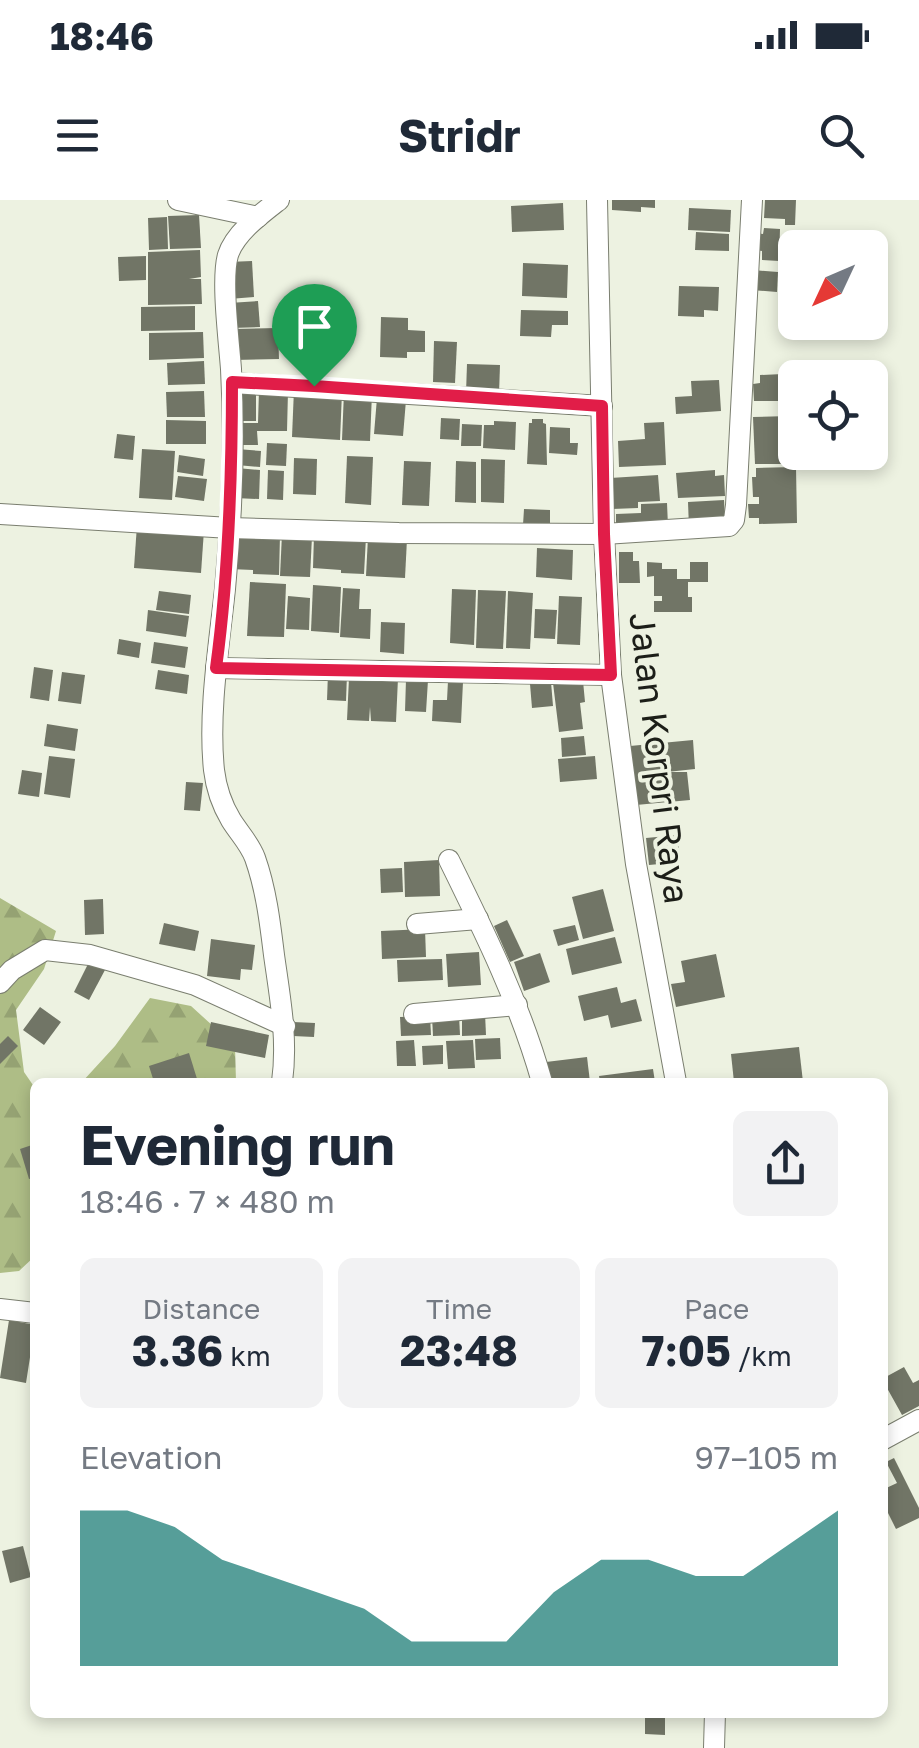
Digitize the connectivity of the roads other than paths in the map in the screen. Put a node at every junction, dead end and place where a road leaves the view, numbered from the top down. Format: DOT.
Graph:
graph roads {
  1 [pos="178,200"];
  2 [pos="278,200"];
  3 [pos="597,200"];
  4 [pos="752,200"];
  5 [pos="258,217"];
  6 [pos="232,382"];
  7 [pos="602,406"];
  8 [pos="0,514"];
  9 [pos="230,528"];
  10 [pos="604,534"];
  11 [pos="216,668"];
  12 [pos="611,675"];
  13 [pos="449,860"];
  14 [pos="478,920"];
  15 [pos="417,924"];
  16 [pos="0,983"];
  17 [pos="517,1005"];
  18 [pos="414,1014"];
  19 [pos="285,1026"];
  20 [pos="283,1078"];
  21 [pos="541,1078"];
  22 [pos="675,1078"];
  23 [pos="0,1309"];
  24 [pos="30,1312"];
  25 [pos="919,1420"];
  26 [pos="888,1437"];
  27 [pos="715,1718"];
  28 [pos="714,1748"];
  1 -- 5 [label="street"];
  2 -- 5 [label="street"];
  3 -- 7 [label="street, Jalan Korpri Raya"];
  4 -- 10 [label="street"];
  5 -- 6 [label="street"];
  6 -- 7 [label="street"];
  6 -- 9 [label="street"];
  7 -- 10 [label="street, Jalan Korpri Raya"];
  8 -- 9 [label="street"];
  9 -- 10 [label="street"];
  9 -- 11 [label="street"];
  10 -- 12 [label="street, Jalan Korpri Raya"];
  11 -- 12 [label="street"];
  11 -- 19 [label="street"];
  12 -- 22 [label="street, Jalan Korpri Raya"];
  13 -- 14 [label="street"];
  14 -- 15 [label="street"];
  14 -- 17 [label="street"];
  16 -- 19 [label="street"];
  17 -- 18 [label="street"];
  17 -- 21 [label="street"];
  19 -- 20 [label="street"];
  23 -- 24 [label="street"];
  25 -- 26 [label="street"];
  27 -- 28 [label="street"];
}
